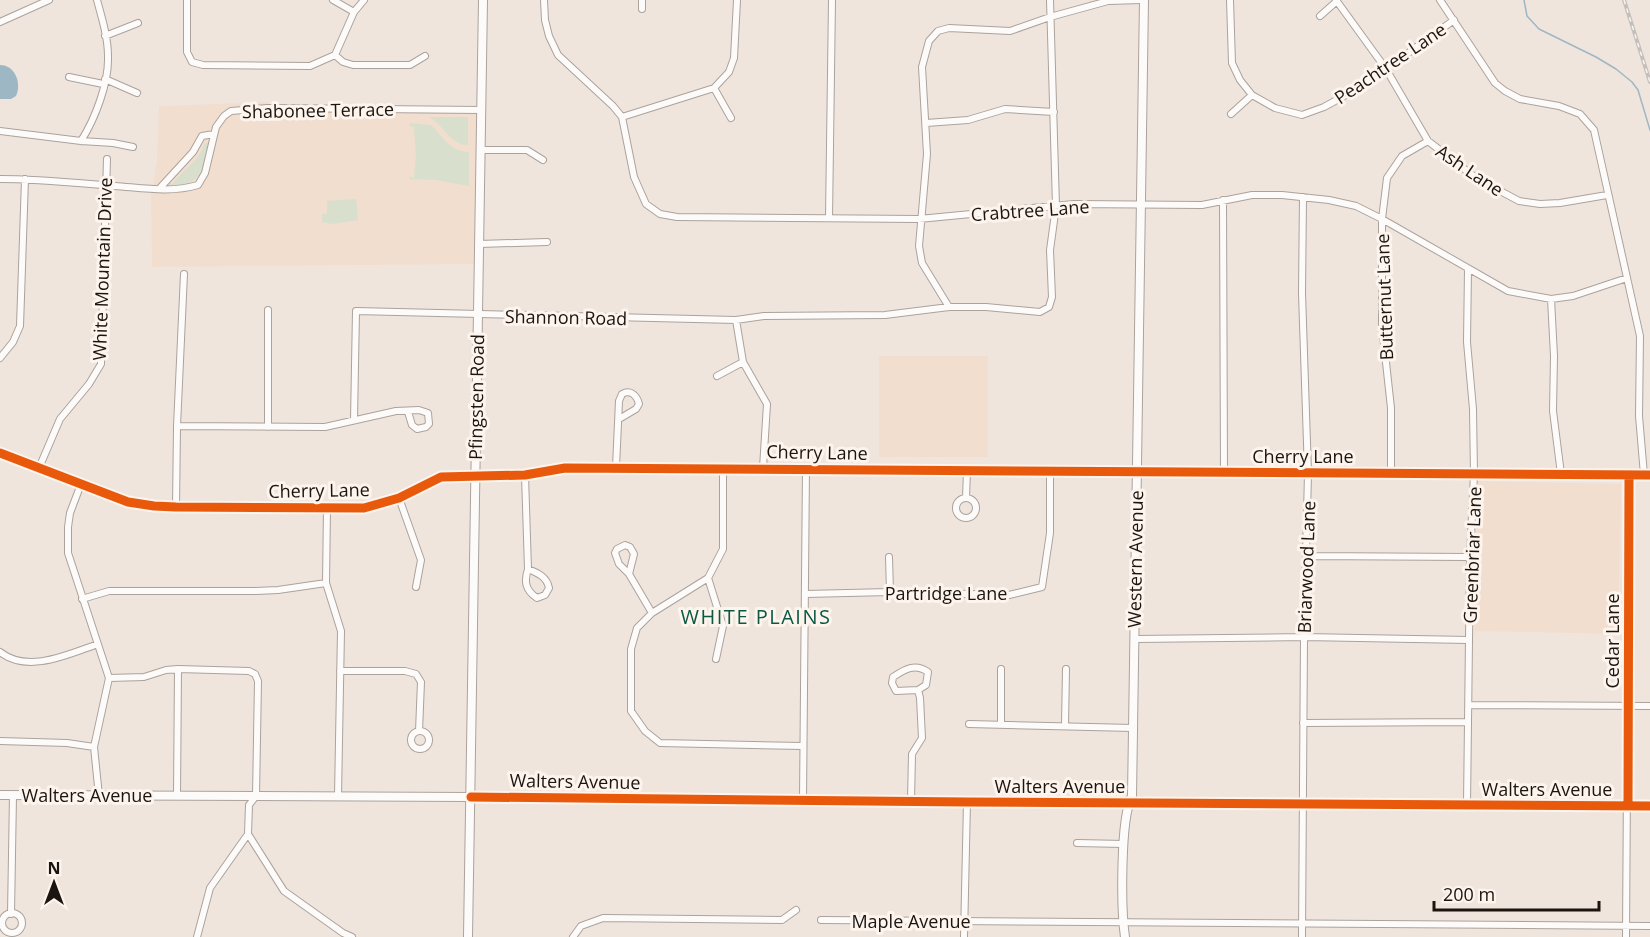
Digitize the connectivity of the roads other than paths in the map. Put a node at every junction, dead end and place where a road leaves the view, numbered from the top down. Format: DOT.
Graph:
graph roads {
  1 [pos="49,0"];
  2 [pos="97,0"];
  3 [pos="187,0"];
  4 [pos="333,0"];
  5 [pos="364,0"];
  6 [pos="483,0"];
  7 [pos="544,0"];
  8 [pos="642,0"];
  9 [pos="737,0"];
  10 [pos="832,0"];
  11 [pos="1050,0"];
  12 [pos="1143,0"];
  13 [pos="1230,0"];
  14 [pos="1337,0"];
  15 [pos="1440,0"];
  16 [pos="642,9"];
  17 [pos="354,12"];
  18 [pos="1320,15"];
  19 [pos="1050,17"];
  20 [pos="1454,20"];
  21 [pos="0,22"];
  22 [pos="138,23"];
  23 [pos="105,36"];
  24 [pos="335,55"];
  25 [pos="425,56"];
  26 [pos="1386,69"];
  27 [pos="69,77"];
  28 [pos="104,82"];
  29 [pos="714,88"];
  30 [pos="137,93"];
  31 [pos="1252,95"];
  32 [pos="481,110"];
  33 [pos="1054,112"];
  34 [pos="1232,114"];
  35 [pos="622,117"];
  36 [pos="731,118"];
  37 [pos="926,123"];
  38 [pos="0,131"];
  39 [pos="214,134"];
  40 [pos="81,141"];
  41 [pos="1428,141"];
  42 [pos="133,147"];
  43 [pos="480,150"];
  44 [pos="107,159"];
  45 [pos="543,160"];
  46 [pos="0,178"];
  47 [pos="25,178"];
  48 [pos="106,185"];
  49 [pos="159,189"];
  50 [pos="1607,195"];
  51 [pos="1303,197"];
  52 [pos="1223,200"];
  53 [pos="1056,206"];
  54 [pos="1140,206"];
  55 [pos="829,218"];
  56 [pos="919,219"];
  57 [pos="1382,219"];
  58 [pos="547,242"];
  59 [pos="479,244"];
  60 [pos="1468,269"];
  61 [pos="184,274"];
  62 [pos="1627,278"];
  63 [pos="1551,299"];
  64 [pos="949,307"];
  65 [pos="268,310"];
  66 [pos="478,315"];
  67 [pos="736,320"];
  68 [pos="0,358"];
  69 [pos="743,362"];
  70 [pos="717,376"];
  71 [pos="408,412"];
  72 [pos="619,419"];
  73 [pos="354,420"];
  74 [pos="177,426"];
  75 [pos="268,427"];
  76 [pos="0,453"];
  77 [pos="616,467"];
  78 [pos="723,467"];
  79 [pos="39,468"];
  80 [pos="763,468"];
  81 [pos="806,468"];
  82 [pos="967,470"];
  83 [pos="1050,471"];
  84 [pos="1136,472"];
  85 [pos="1224,472"];
  86 [pos="1308,473"];
  87 [pos="1391,473"];
  88 [pos="1474,474"];
  89 [pos="1561,474"];
  90 [pos="525,475"];
  91 [pos="1629,475"];
  92 [pos="1647,475"];
  93 [pos="474,476"];
  94 [pos="81,484"];
  95 [pos="399,498"];
  96 [pos="966,498"];
  97 [pos="176,507"];
  98 [pos="327,508"];
  99 [pos="1307,555"];
  100 [pos="889,557"];
  101 [pos="1470,557"];
  102 [pos="528,569"];
  103 [pos="629,574"];
  104 [pos="708,578"];
  105 [pos="326,583"];
  106 [pos="416,587"];
  107 [pos="890,592"];
  108 [pos="806,594"];
  109 [pos="82,599"];
  110 [pos="652,613"];
  111 [pos="1304,637"];
  112 [pos="1134,639"];
  113 [pos="1469,640"];
  114 [pos="98,644"];
  115 [pos="0,653"];
  116 [pos="716,659"];
  117 [pos="178,669"];
  118 [pos="1001,669"];
  119 [pos="1066,669"];
  120 [pos="340,671"];
  121 [pos="109,678"];
  122 [pos="918,690"];
  123 [pos="1470,705"];
  124 [pos="1628,705"];
  125 [pos="1650,706"];
  126 [pos="1467,722"];
  127 [pos="1303,723"];
  128 [pos="969,724"];
  129 [pos="1001,725"];
  130 [pos="1065,726"];
  131 [pos="1133,728"];
  132 [pos="419,731"];
  133 [pos="0,741"];
  134 [pos="803,746"];
  135 [pos="94,747"];
  136 [pos="0,795"];
  137 [pos="13,795"];
  138 [pos="99,795"];
  139 [pos="177,796"];
  140 [pos="256,796"];
  141 [pos="338,796"];
  142 [pos="471,797"];
  143 [pos="803,800"];
  144 [pos="911,801"];
  145 [pos="967,802"];
  146 [pos="1128,803"];
  147 [pos="1304,804"];
  148 [pos="1467,805"];
  149 [pos="1628,806"];
  150 [pos="1650,806"];
  151 [pos="248,834"];
  152 [pos="1077,843"];
  153 [pos="1124,844"];
  154 [pos="796,910"];
  155 [pos="11,914"];
  156 [pos="821,920"];
  157 [pos="964,921"];
  158 [pos="1123,922"];
  159 [pos="1303,923"];
  160 [pos="1626,926"];
  161 [pos="1650,926"];
  162 [pos="197,937"];
  163 [pos="352,937"];
  164 [pos="468,937"];
  165 [pos="573,937"];
  166 [pos="964,937"];
  167 [pos="1125,937"];
  168 [pos="1302,937"];
  169 [pos="1626,937"];
  1 -- 21 [label="street"];
  2 -- 23 [label="street"];
  3 -- 24 [label="street"];
  4 -- 17 [label="street"];
  5 -- 17 [label="street"];
  6 -- 32 [label="main road, Pfingsten Road"];
  7 -- 35 [label="street"];
  8 -- 16 [label="street"];
  9 -- 29 [label="street"];
  10 -- 55 [label="street"];
  11 -- 19 [label="street"];
  12 -- 19 [label="street"];
  12 -- 54 [label="street, Western Avenue"];
  13 -- 31 [label="street, Peachtree Lane"];
  14 -- 18 [label="street"];
  14 -- 26 [label="street, Ash Lane"];
  15 -- 20 [label="street"];
  17 -- 24 [label="street"];
  19 -- 33 [label="street"];
  19 -- 37 [label="street"];
  20 -- 26 [label="street, Peachtree Lane"];
  20 -- 50 [label="street"];
  22 -- 23 [label="street"];
  23 -- 28 [label="street"];
  24 -- 25 [label="street"];
  26 -- 31 [label="street, Peachtree Lane"];
  26 -- 41 [label="street, Ash Lane"];
  27 -- 28 [label="street"];
  28 -- 30 [label="street"];
  28 -- 40 [label="street"];
  29 -- 35 [label="street"];
  29 -- 36 [label="street"];
  31 -- 34 [label="street"];
  32 -- 39 [label="street, Shabonee Terrace"];
  32 -- 43 [label="main road, Pfingsten Road"];
  33 -- 37 [label="street"];
  33 -- 53 [label="street"];
  35 -- 55 [label="street, Crabtree Lane"];
  37 -- 56 [label="street"];
  38 -- 40 [label="street"];
  39 -- 49 [label="street, Shabonee Terrace"];
  39 -- 49 [label="street"];
  40 -- 42 [label="street"];
  41 -- 50 [label="street, Ash Lane"];
  41 -- 57 [label="street, Butternut Lane"];
  43 -- 45 [label="street"];
  43 -- 59 [label="main road, Pfingsten Road"];
  44 -- 48 [label="street, White Mountain Drive"];
  46 -- 47 [label="street"];
  47 -- 48 [label="street"];
  47 -- 68 [label="street"];
  48 -- 49 [label="street"];
  48 -- 79 [label="street, White Mountain Drive"];
  50 -- 62 [label="street"];
  51 -- 52 [label="street, Crabtree Lane"];
  51 -- 57 [label="street, Crabtree Lane"];
  51 -- 86 [label="street, Briarwood Lane"];
  52 -- 54 [label="street, Crabtree Lane"];
  52 -- 85 [label="street"];
  53 -- 54 [label="street, Crabtree Lane"];
  53 -- 56 [label="street, Crabtree Lane"];
  53 -- 64 [label="street, Shannon Road"];
  54 -- 84 [label="street, Western Avenue"];
  55 -- 56 [label="street, Crabtree Lane"];
  56 -- 64 [label="street"];
  57 -- 60 [label="street, Crabtree Lane"];
  57 -- 87 [label="street, Butternut Lane"];
  58 -- 59 [label="street"];
  59 -- 66 [label="main road, Pfingsten Road"];
  60 -- 63 [label="street, Crabtree Lane"];
  60 -- 88 [label="street, Greenbriar Lane"];
  61 -- 74 [label="street"];
  62 -- 63 [label="street, Crabtree Lane"];
  62 -- 92 [label="street"];
  63 -- 89 [label="street"];
  64 -- 67 [label="street, Shannon Road"];
  65 -- 75 [label="street"];
  66 -- 67 [label="street, Shannon Road"];
  66 -- 73 [label="street, Shannon Road"];
  66 -- 93 [label="main road, Pfingsten Road"];
  67 -- 69 [label="street"];
  69 -- 70 [label="street"];
  69 -- 80 [label="street"];
  71 -- 73 [label="street"];
  72 -- 72 [label="street"];
  72 -- 77 [label="street"];
  73 -- 75 [label="street"];
  74 -- 75 [label="street"];
  74 -- 97 [label="street"];
  76 -- 79 [label="street, Cherry Lane"];
  77 -- 78 [label="street, Cherry Lane"];
  77 -- 90 [label="street, Cherry Lane"];
  78 -- 80 [label="street, Cherry Lane"];
  78 -- 104 [label="street"];
  79 -- 94 [label="street, Cherry Lane"];
  80 -- 81 [label="street, Cherry Lane"];
  81 -- 82 [label="street, Cherry Lane"];
  81 -- 108 [label="street"];
  82 -- 83 [label="street, Cherry Lane"];
  82 -- 96 [label="street"];
  83 -- 84 [label="street, Cherry Lane"];
  83 -- 107 [label="street, Partridge Lane"];
  84 -- 85 [label="street, Cherry Lane"];
  84 -- 112 [label="street, Western Avenue"];
  85 -- 86 [label="street, Cherry Lane"];
  86 -- 87 [label="street, Cherry Lane"];
  86 -- 99 [label="street, Briarwood Lane"];
  87 -- 88 [label="street, Cherry Lane"];
  88 -- 89 [label="street, Cherry Lane"];
  88 -- 101 [label="street, Greenbriar Lane"];
  89 -- 91 [label="street, Cherry Lane"];
  90 -- 93 [label="street, Cherry Lane"];
  90 -- 102 [label="street"];
  91 -- 92 [label="street, Cherry Lane"];
  91 -- 124 [label="street, Cedar Lane"];
  93 -- 95 [label="street, Cherry Lane"];
  93 -- 142 [label="main road, Pfingsten Road"];
  94 -- 97 [label="street, Cherry Lane"];
  94 -- 109 [label="street"];
  95 -- 98 [label="street, Cherry Lane"];
  95 -- 106 [label="street"];
  97 -- 98 [label="street, Cherry Lane"];
  98 -- 105 [label="street"];
  99 -- 101 [label="street"];
  99 -- 111 [label="street, Briarwood Lane"];
  100 -- 107 [label="street"];
  101 -- 113 [label="street, Greenbriar Lane"];
  102 -- 102 [label="street"];
  103 -- 110 [label="street"];
  104 -- 110 [label="street"];
  104 -- 116 [label="street"];
  105 -- 109 [label="street"];
  105 -- 120 [label="street"];
  107 -- 108 [label="street, Partridge Lane"];
  108 -- 134 [label="street"];
  109 -- 114 [label="street"];
  110 -- 134 [label="street"];
  111 -- 112 [label="street"];
  111 -- 113 [label="street"];
  111 -- 127 [label="street, Briarwood Lane"];
  112 -- 131 [label="street, Western Avenue"];
  113 -- 123 [label="street, Greenbriar Lane"];
  114 -- 115 [label="street"];
  114 -- 121 [label="street"];
  117 -- 121 [label="street"];
  117 -- 139 [label="street"];
  117 -- 140 [label="street"];
  118 -- 129 [label="street"];
  119 -- 130 [label="street"];
  120 -- 132 [label="street"];
  120 -- 141 [label="street"];
  121 -- 135 [label="street"];
  122 -- 122 [label="street"];
  122 -- 144 [label="street"];
  123 -- 124 [label="street"];
  123 -- 126 [label="street, Greenbriar Lane"];
  124 -- 125 [label="street"];
  124 -- 149 [label="street, Cedar Lane"];
  126 -- 127 [label="street"];
  126 -- 148 [label="street, Greenbriar Lane"];
  127 -- 147 [label="street, Briarwood Lane"];
  128 -- 129 [label="street"];
  129 -- 130 [label="street"];
  130 -- 131 [label="street"];
  131 -- 146 [label="street, Western Avenue"];
  133 -- 135 [label="street"];
  134 -- 143 [label="street"];
  135 -- 138 [label="street"];
  136 -- 137 [label="main road, Walters Avenue"];
  137 -- 138 [label="main road, Walters Avenue"];
  137 -- 155 [label="street"];
  138 -- 139 [label="main road, Walters Avenue"];
  139 -- 140 [label="main road, Walters Avenue"];
  140 -- 141 [label="main road, Walters Avenue"];
  140 -- 151 [label="street"];
  141 -- 142 [label="main road, Walters Avenue"];
  142 -- 143 [label="street, Walters Avenue"];
  142 -- 164 [label="main road, Pfingsten Road"];
  143 -- 144 [label="street, Walters Avenue"];
  144 -- 145 [label="street, Walters Avenue"];
  145 -- 146 [label="street, Walters Avenue"];
  145 -- 157 [label="street"];
  146 -- 147 [label="street, Walters Avenue"];
  146 -- 153 [label="street, Western Avenue"];
  147 -- 148 [label="street, Walters Avenue"];
  147 -- 159 [label="street, Briarwood Lane"];
  148 -- 149 [label="street, Walters Avenue"];
  149 -- 150 [label="street, Walters Avenue"];
  149 -- 160 [label="street, Cedar Lane"];
  151 -- 162 [label="street"];
  151 -- 163 [label="street"];
  152 -- 153 [label="street"];
  153 -- 158 [label="street, Western Avenue"];
  154 -- 165 [label="street"];
  156 -- 157 [label="street, Maple Avenue"];
  157 -- 158 [label="street, Maple Avenue"];
  157 -- 166 [label="street"];
  158 -- 159 [label="street, Maple Avenue"];
  158 -- 167 [label="street, Western Avenue"];
  159 -- 160 [label="street, Maple Avenue"];
  159 -- 168 [label="street, Briarwood Lane"];
  160 -- 161 [label="street, Maple Avenue"];
  160 -- 169 [label="street, Cedar Lane"];
}
